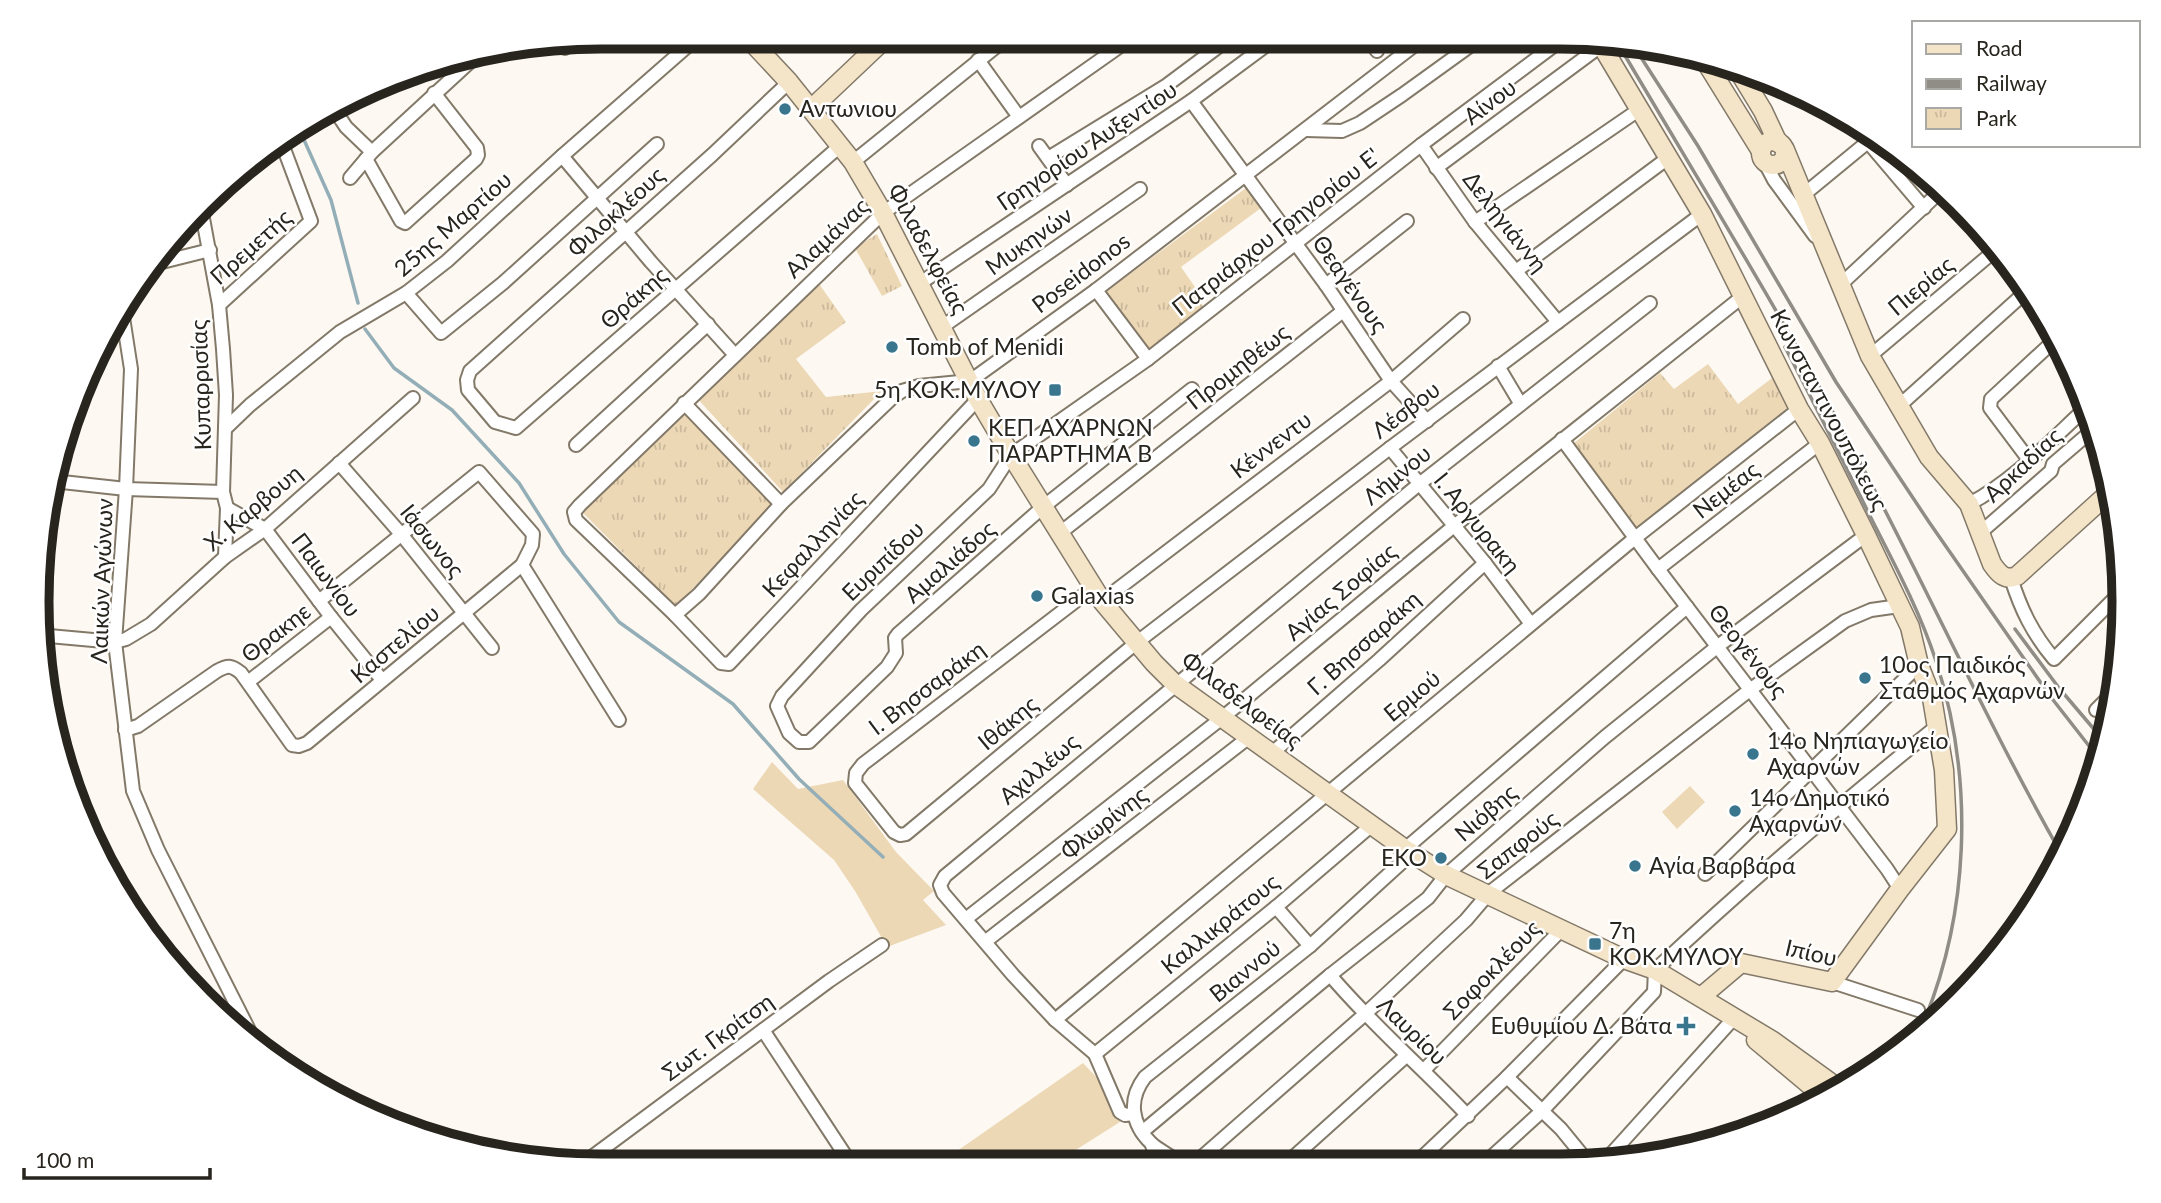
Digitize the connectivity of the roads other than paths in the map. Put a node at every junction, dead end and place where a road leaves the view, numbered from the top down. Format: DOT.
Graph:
graph roads {
  1 [pos="684,49"];
  2 [pos="761,49"];
  3 [pos="874,49"];
  4 [pos="992,49"];
  5 [pos="1116,49"];
  6 [pos="1214,49"];
  7 [pos="1261,49"];
  8 [pos="1410,49"];
  9 [pos="1466,49"];
  10 [pos="1549,49"];
  11 [pos="1589,50"];
  12 [pos="1604,51"];
  13 [pos="978,60"];
  14 [pos="464,67"];
  15 [pos="1711,71"];
  16 [pos="1745,81"];
  17 [pos="789,82"];
  18 [pos="434,93"];
  19 [pos="1191,101"];
  20 [pos="811,109"];
  21 [pos="1640,109"];
  22 [pos="339,116"];
  23 [pos="1019,117"];
  24 [pos="1306,130"];
  25 [pos="1867,142"];
  26 [pos="657,144"];
  27 [pos="1422,145"];
  28 [pos="840,146"];
  29 [pos="1039,146"];
  30 [pos="1781,146"];
  31 [pos="284,149"];
  32 [pos="1882,153"];
  33 [pos="369,156"];
  34 [pos="562,156"];
  35 [pos="1762,156"];
  36 [pos="1048,158"];
  37 [pos="1668,158"];
  38 [pos="853,162"];
  39 [pos="1436,168"];
  40 [pos="1246,176"];
  41 [pos="350,178"];
  42 [pos="1067,185"];
  43 [pos="1140,189"];
  44 [pos="1802,195"];
  45 [pos="1936,197"];
  46 [pos="598,198"];
  47 [pos="1924,208"];
  48 [pos="883,213"];
  49 [pos="1702,214"];
  50 [pos="203,219"];
  51 [pos="1407,221"];
  52 [pos="1475,222"];
  53 [pos="627,230"];
  54 [pos="1296,243"];
  55 [pos="1823,247"];
  56 [pos="210,250"];
  57 [pos="1990,255"];
  58 [pos="166,261"];
  59 [pos="1516,271"];
  60 [pos="919,284"];
  61 [pos="1326,285"];
  62 [pos="1839,286"];
  63 [pos="677,289"];
  64 [pos="1096,290"];
  65 [pos="406,293"];
  66 [pos="1742,297"];
  67 [pos="2020,297"];
  68 [pos="1650,303"];
  69 [pos="219,304"];
  70 [pos="1343,311"];
  71 [pos="1463,319"];
  72 [pos="1558,322"];
  73 [pos="123,324"];
  74 [pos="708,324"];
  75 [pos="942,327"];
  76 [pos="2049,345"];
  77 [pos="734,355"];
  78 [pos="1870,356"];
  79 [pos="1149,359"];
  80 [pos="1498,366"];
  81 [pos="470,372"];
  82 [pos="970,381"];
  83 [pos="1391,381"];
  84 [pos="1192,389"];
  85 [pos="226,395"];
  86 [pos="413,398"];
  87 [pos="978,399"];
  88 [pos="684,403"];
  89 [pos="1520,403"];
  90 [pos="250,405"];
  91 [pos="1899,406"];
  92 [pos="1799,409"];
  93 [pos="2079,414"];
  94 [pos="1427,421"];
  95 [pos="225,429"];
  96 [pos="2086,435"];
  97 [pos="1562,439"];
  98 [pos="1820,443"];
  99 [pos="576,445"];
  100 [pos="1390,448"];
  101 [pos="1011,455"];
  102 [pos="2029,460"];
  103 [pos="339,463"];
  104 [pos="63,482"];
  105 [pos="1418,485"];
  106 [pos="126,489"];
  107 [pos="223,492"];
  108 [pos="2102,499"];
  109 [pos="781,504"];
  110 [pos="1969,505"];
  111 [pos="1043,507"];
  112 [pos="227,508"];
  113 [pos="1454,526"];
  114 [pos="265,529"];
  115 [pos="1060,533"];
  116 [pos="1980,533"];
  117 [pos="401,534"];
  118 [pos="1866,535"];
  119 [pos="1635,538"];
  120 [pos="225,557"];
  121 [pos="1485,563"];
  122 [pos="522,565"];
  123 [pos="1658,569"];
  124 [pos="2011,578"];
  125 [pos="1098,594"];
  126 [pos="319,601"];
  127 [pos="2112,601"];
  128 [pos="1899,606"];
  129 [pos="1687,607"];
  130 [pos="464,614"];
  131 [pos="675,615"];
  132 [pos="331,617"];
  133 [pos="1531,624"];
  134 [pos="50,636"];
  135 [pos="115,642"];
  136 [pos="1136,643"];
  137 [pos="1717,646"];
  138 [pos="492,648"];
  139 [pos="1919,665"];
  140 [pos="383,680"];
  141 [pos="248,682"];
  142 [pos="1175,684"];
  143 [pos="1751,689"];
  144 [pos="782,696"];
  145 [pos="2102,704"];
  146 [pos="2096,710"];
  147 [pos="1222,719"];
  148 [pos="619,720"];
  149 [pos="1936,727"];
  150 [pos="125,730"];
  151 [pos="1248,738"];
  152 [pos="1271,754"];
  153 [pos="1811,769"];
  154 [pos="1328,793"];
  155 [pos="1838,806"];
  156 [pos="1372,825"];
  157 [pos="906,834"];
  158 [pos="1408,851"];
  159 [pos="1705,874"];
  160 [pos="1447,875"];
  161 [pos="1899,889"];
  162 [pos="1489,893"];
  163 [pos="1276,907"];
  164 [pos="967,918"];
  165 [pos="1562,929"];
  166 [pos="986,941"];
  167 [pos="882,945"];
  168 [pos="1310,946"];
  169 [pos="1623,959"];
  170 [pos="1655,970"];
  171 [pos="1330,975"];
  172 [pos="1832,982"];
  173 [pos="1702,996"];
  174 [pos="1918,1010"];
  175 [pos="1364,1015"];
  176 [pos="1734,1018"];
  177 [pos="1055,1020"];
  178 [pos="246,1025"];
  179 [pos="763,1030"];
  180 [pos="1095,1054"];
  181 [pos="1406,1056"];
  182 [pos="1424,1070"];
  183 [pos="1507,1077"];
  184 [pos="1831,1083"];
  185 [pos="1816,1091"];
  186 [pos="1542,1111"];
  187 [pos="1133,1114"];
  188 [pos="1468,1116"];
  189 [pos="1142,1132"];
  190 [pos="1153,1145"];
  191 [pos="1614,1151"];
  192 [pos="1581,1153"];
  193 [pos="596,1154"];
  194 [pos="844,1154"];
  195 [pos="1156,1154"];
  196 [pos="1169,1154"];
  197 [pos="1205,1154"];
  198 [pos="1297,1154"];
  199 [pos="1426,1154"];
  200 [pos="1495,1154"];
  1 -- 34 [label="street, 25ης Μαρτίου"];
  2 -- 17 [label="street, Φιλαδελφείας"];
  3 -- 20 [label="street"];
  4 -- 13 [label="street"];
  5 -- 23 [label="street, Αλαμάνας"];
  6 -- 36 [label="street"];
  7 -- 19 [label="street, Γρηγορίου Αυξεντίου"];
  8 -- 24 [label="street, Poseidonos"];
  9 -- 24 [label="street"];
  10 -- 27 [label="street, Πατριάρχου Γρηγορίου E'"];
  11 -- 39 [label="street, Αίνου"];
  12 -- 21 [label="street, Κωνσταντινουπόλεως"];
  13 -- 23 [label="street"];
  13 -- 38 [label="street"];
  14 -- 18 [label="street"];
  15 -- 35 [label="street"];
  16 -- 30 [label="street"];
  17 -- 20 [label="street, Φιλαδελφείας"];
  17 -- 53 [label="street, Φιλοκλέους"];
  18 -- 33 [label="street"];
  18 -- 33 [label="street"];
  19 -- 40 [label="street, Θεαγένους"];
  19 -- 42 [label="street, Γρηγορίου Αυξεντίου"];
  20 -- 28 [label="street, Φιλαδελφείας"];
  21 -- 37 [label="street, Κωνσταντινουπόλεως"];
  21 -- 52 [label="street"];
  22 -- 33 [label="street"];
  23 -- 48 [label="street, Αλαμάνας"];
  24 -- 40 [label="street, Poseidonos"];
  25 -- 44 [label="street"];
  26 -- 46 [label="street"];
  27 -- 39 [label="street, Δεληγιάννη"];
  27 -- 54 [label="street, Πατριάρχου Γρηγορίου E'"];
  28 -- 38 [label="street, Φιλαδελφείας"];
  28 -- 63 [label="street, Θράκης"];
  29 -- 36 [label="street"];
  30 -- 35 [label="street"];
  30 -- 44 [label="street"];
  31 -- 69 [label="street, Πρεμετής"];
  32 -- 47 [label="street"];
  33 -- 41 [label="street"];
  34 -- 46 [label="street"];
  34 -- 65 [label="street, 25ης Μαρτίου"];
  35 -- 55 [label="street"];
  36 -- 42 [label="street"];
  37 -- 49 [label="street, Κωνσταντινουπόλεως"];
  37 -- 59 [label="street"];
  38 -- 48 [label="street, Φιλαδελφείας"];
  39 -- 52 [label="street, Δεληγιάννη"];
  40 -- 54 [label="street, Θεαγένους"];
  40 -- 64 [label="street, Poseidonos"];
  42 -- 60 [label="street, Γρηγορίου Αυξεντίου"];
  43 -- 75 [label="street, Μυκηνών"];
  44 -- 55 [label="street"];
  45 -- 47 [label="street"];
  46 -- 53 [label="street"];
  46 -- 65 [label="street"];
  47 -- 62 [label="street"];
  48 -- 60 [label="street, Φιλαδελφείας"];
  48 -- 77 [label="street, Αλαμάνας"];
  49 -- 66 [label="street, Κωνσταντινουπόλεως"];
  49 -- 72 [label="street, Λέσβου"];
  50 -- 56 [label="street, Κυπαρρισίας"];
  51 -- 61 [label="street"];
  52 -- 59 [label="street, Δεληγιάννη"];
  53 -- 63 [label="street"];
  53 -- 81 [label="street, Φιλοκλέους"];
  54 -- 61 [label="street, Θεαγένους"];
  54 -- 79 [label="street, Πατριάρχου Γρηγορίου E'"];
  55 -- 62 [label="street"];
  56 -- 58 [label="street"];
  56 -- 69 [label="street, Κυπαρρισίας"];
  57 -- 78 [label="street, Πιερίας"];
  59 -- 72 [label="street, Δεληγιάννη"];
  60 -- 75 [label="street, Φιλαδελφείας"];
  61 -- 70 [label="street, Θεαγένους"];
  62 -- 78 [label="street"];
  63 -- 74 [label="street"];
  63 -- 81 [label="street, Θράκης"];
  64 -- 79 [label="street"];
  64 -- 82 [label="street, Poseidonos"];
  65 -- 90 [label="street, 25ης Μαρτίου"];
  66 -- 92 [label="street, Κωνσταντινουπόλεως"];
  66 -- 97 [label="street, Αγίας Σοφίας"];
  67 -- 91 [label="street"];
  68 -- 89 [label="street, Λήμνου"];
  69 -- 85 [label="street, Κυπαρρισίας"];
  70 -- 83 [label="street, Θεαγένους"];
  70 -- 115 [label="street, Προμηθέως"];
  71 -- 83 [label="street, Κέννεντυ"];
  72 -- 80 [label="street, Λέσβου"];
  73 -- 106 [label="street, Λαικών Αγώνων"];
  74 -- 77 [label="street"];
  74 -- 99 [label="street"];
  75 -- 82 [label="street, Φιλαδελφείας"];
  76 -- 102 [label="street"];
  77 -- 88 [label="street, Αλαμάνας"];
  78 -- 91 [label="street"];
  79 -- 101 [label="street, Πατριάρχου Γρηγορίου E'"];
  80 -- 89 [label="street"];
  80 -- 94 [label="street, Λέσβου"];
  82 -- 87 [label="street, Φιλαδελφείας"];
  82 -- 109 [label="street"];
  83 -- 94 [label="street, Θεαγένους"];
  83 -- 125 [label="street, Κέννεντυ"];
  84 -- 111 [label="street, Αμαλιάδος"];
  85 -- 90 [label="street"];
  85 -- 95 [label="street, Κυπαρρισίας"];
  86 -- 103 [label="street, Χ. Καρβουη"];
  87 -- 101 [label="street, Φιλαδελφείας"];
  87 -- 131 [label="street, Κεφαλληνίας"];
  88 -- 109 [label="street"];
  88 -- 131 [label="street, Αλαμάνας"];
  89 -- 105 [label="street, Λήμνου"];
  90 -- 95 [label="street, 25ης Μαρτίου"];
  91 -- 110 [label="street"];
  92 -- 98 [label="street, Κωνσταντινουπόλεως"];
  92 -- 119 [label="street, Ερμού"];
  93 -- 102 [label="street"];
  94 -- 100 [label="street, Λέσβου"];
  95 -- 107 [label="street, Κυπαρρισίας"];
  96 -- 116 [label="street, Αρκαδίας"];
  97 -- 113 [label="street, Αγίας Σοφίας"];
  97 -- 119 [label="street, Θεογένους"];
  98 -- 118 [label="street, Κωνσταντινουπόλεως"];
  98 -- 123 [label="street, Νεμέας"];
  100 -- 105 [label="street, Ι. Αργυρακη"];
  100 -- 136 [label="street, Λέσβου"];
  101 -- 111 [label="street, Φιλαδελφείας"];
  101 -- 144 [label="street, Ευριπίδου"];
  102 -- 110 [label="street"];
  103 -- 114 [label="street, Χ. Καρβουη"];
  103 -- 117 [label="street, Ιάσωνος"];
  104 -- 106 [label="street"];
  105 -- 113 [label="street, Ι. Αργυρακη"];
  105 -- 142 [label="street, Λήμνου"];
  106 -- 107 [label="street"];
  106 -- 135 [label="street, Λαικών Αγώνων"];
  107 -- 112 [label="street, Κυπαρρισίας"];
  108 -- 124 [label="street"];
  109 -- 131 [label="street"];
  110 -- 116 [label="street"];
  111 -- 115 [label="street, Φιλαδελφείας"];
  111 -- 144 [label="street, Αμαλιάδος"];
  112 -- 114 [label="street, Παιωνίου"];
  112 -- 120 [label="street, Κυπαρρισίας"];
  113 -- 121 [label="street, Ι. Αργυρακη"];
  113 -- 147 [label="street, Αγίας Σοφίας"];
  114 -- 120 [label="street, Χ. Καρβουη"];
  114 -- 126 [label="street, Παιωνίου"];
  115 -- 125 [label="street, Φιλαδελφείας"];
  116 -- 124 [label="street"];
  117 -- 122 [label="street"];
  117 -- 126 [label="street"];
  117 -- 130 [label="street, Ιάσωνος"];
  118 -- 128 [label="street, Κωνσταντινουπόλεως"];
  118 -- 137 [label="street, Νιόβης"];
  119 -- 123 [label="street, Θεογένους"];
  119 -- 133 [label="street, Ερμού"];
  120 -- 135 [label="street, Χ. Καρβουη"];
  121 -- 133 [label="street, Ι. Αργυρακη"];
  121 -- 152 [label="street, Γ. Βησσαράκη"];
  122 -- 130 [label="street, Καστελίου"];
  122 -- 148 [label="street"];
  123 -- 129 [label="street, Θεογένους"];
  124 -- 127 [label="street"];
  125 -- 136 [label="street, Φιλαδελφείας"];
  125 -- 157 [label="street, Ι. Βησσαράκη"];
  126 -- 132 [label="street, Παιωνίου"];
  128 -- 139 [label="street, Κωνσταντινουπόλεως"];
  128 -- 143 [label="street, Σαπφούς"];
  129 -- 137 [label="street, Θεογένους"];
  129 -- 158 [label="street, Βιαννού"];
  130 -- 138 [label="street, Ιάσωνος"];
  130 -- 140 [label="street, Καστελίου"];
  132 -- 140 [label="street, Παιωνίου"];
  132 -- 141 [label="street, Θρακηε"];
  133 -- 154 [label="street, Ερμού"];
  134 -- 135 [label="street"];
  135 -- 150 [label="street, Λαικών Αγώνων"];
  136 -- 142 [label="street, Φιλαδελφείας"];
  136 -- 157 [label="street, Ιθάκης"];
  137 -- 143 [label="street, Θεογένους"];
  137 -- 160 [label="street, Νιόβης"];
  139 -- 149 [label="street, Κωνσταντινουπόλεως"];
  139 -- 153 [label="street"];
  140 -- 141 [label="street, Καστελίου"];
  141 -- 150 [label="street"];
  142 -- 147 [label="street, Φιλαδελφείας"];
  142 -- 164 [label="street, Αχιλλέως"];
  143 -- 153 [label="street, Θεογένους"];
  143 -- 162 [label="street, Σαπφούς"];
  145 -- 146 [label="street"];
  147 -- 151 [label="street, Φιλαδελφείας"];
  147 -- 164 [label="street, Αγίας Σοφίας"];
  149 -- 155 [label="street"];
  149 -- 161 [label="street, Κωνσταντινουπόλεως"];
  150 -- 178 [label="street, Λαικών Αγώνων"];
  151 -- 152 [label="street, Φιλαδελφείας"];
  151 -- 166 [label="street, Φλωρίνης"];
  152 -- 154 [label="street, Φιλαδελφείας"];
  153 -- 155 [label="street, Θεογένους"];
  153 -- 159 [label="street"];
  154 -- 156 [label="street, Φιλαδελφείας"];
  154 -- 177 [label="street, Ερμού"];
  155 -- 161 [label="street, Θεογένους"];
  155 -- 170 [label="street"];
  156 -- 158 [label="street, Φιλαδελφείας"];
  156 -- 163 [label="street, Καλλικράτους"];
  158 -- 160 [label="street, Φιλαδελφείας"];
  158 -- 168 [label="street, Βιαννού"];
  160 -- 162 [label="street, Φιλαδελφείας"];
  160 -- 171 [label="street, Νιόβης"];
  161 -- 172 [label="street"];
  162 -- 165 [label="street, Φιλαδελφείας"];
  162 -- 175 [label="street, Σαπφούς"];
  163 -- 168 [label="street"];
  163 -- 180 [label="street, Καλλικράτους"];
  164 -- 166 [label="street"];
  165 -- 169 [label="street, Φιλαδελφείας"];
  165 -- 182 [label="street, Σοφοκλέους"];
  166 -- 177 [label="street"];
  167 -- 179 [label="street, Σωτ. Γκρίτση"];
  168 -- 187 [label="street, Βιαννού"];
  169 -- 170 [label="street, Φιλαδελφείας"];
  169 -- 183 [label="street"];
  170 -- 173 [label="street, Φιλαδελφείας"];
  170 -- 186 [label="street"];
  171 -- 175 [label="street, Λαυρίου"];
  171 -- 189 [label="street, Νιόβης"];
  172 -- 173 [label="street, Ιπίου"];
  172 -- 174 [label="street, Ιπίου"];
  173 -- 176 [label="street, Φιλαδελφείας"];
  175 -- 181 [label="street, Λαυρίου"];
  175 -- 197 [label="street, Σαπφούς"];
  176 -- 184 [label="street, Φιλαδελφείας"];
  176 -- 185 [label="street, Φιλαδελφείας"];
  176 -- 191 [label="street"];
  177 -- 180 [label="street"];
  179 -- 193 [label="street, Σωτ. Γκρίτση"];
  179 -- 194 [label="street"];
  180 -- 187 [label="street"];
  181 -- 182 [label="street, Λαυρίου"];
  181 -- 198 [label="street"];
  182 -- 188 [label="street, Λαυρίου"];
  183 -- 186 [label="street"];
  183 -- 188 [label="street"];
  186 -- 192 [label="street"];
  186 -- 200 [label="street"];
  187 -- 189 [label="street"];
  188 -- 199 [label="street"];
  189 -- 190 [label="street"];
  190 -- 195 [label="street"];
  190 -- 196 [label="street"];
}
